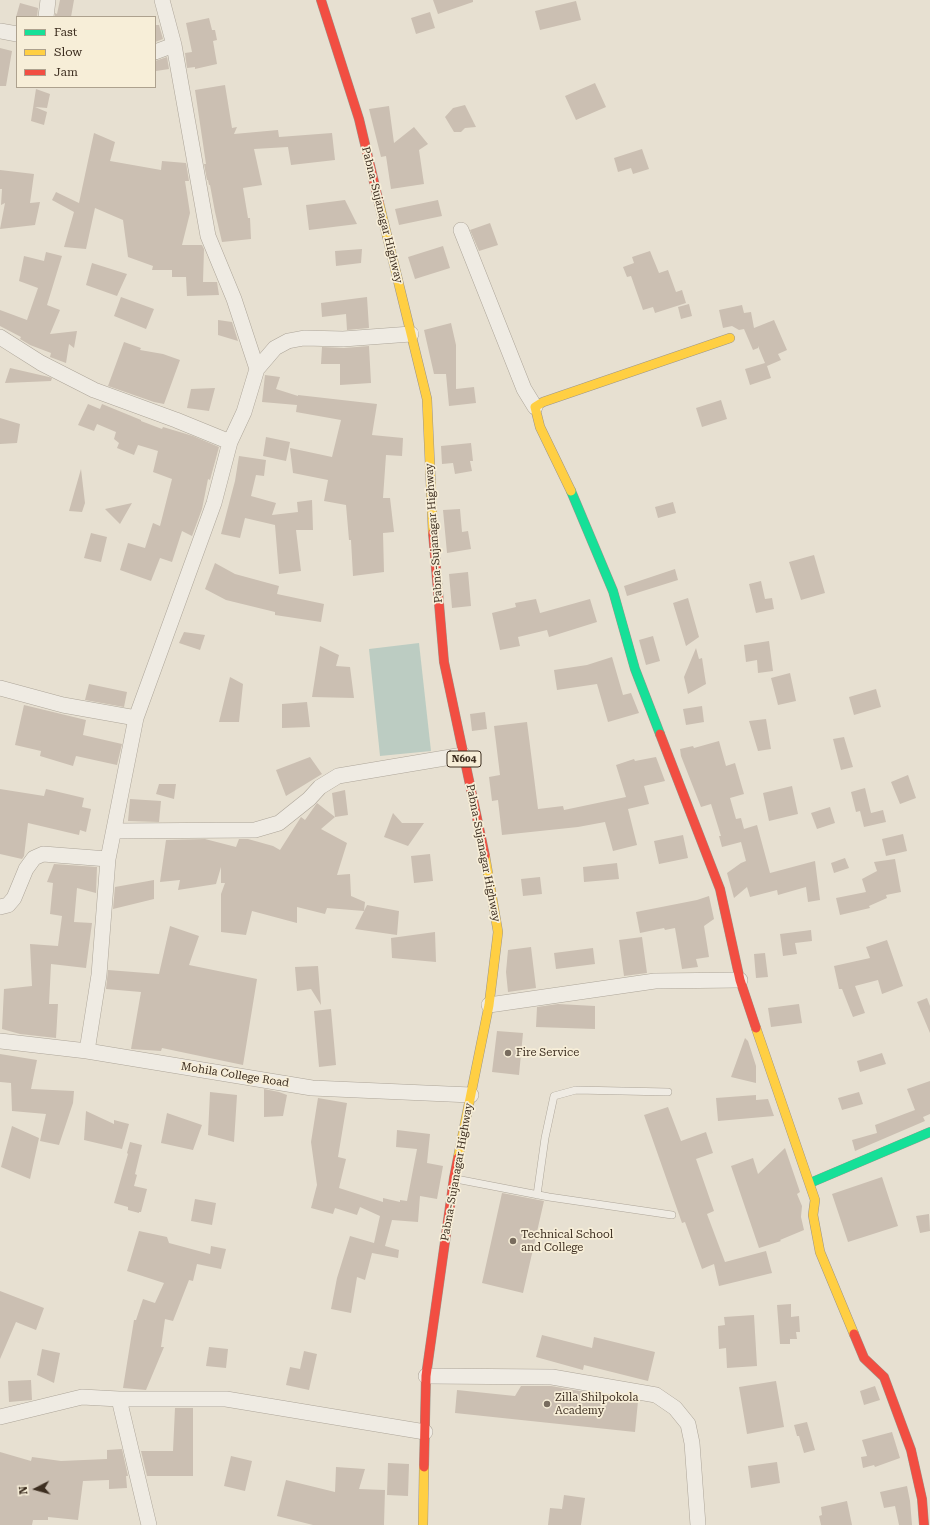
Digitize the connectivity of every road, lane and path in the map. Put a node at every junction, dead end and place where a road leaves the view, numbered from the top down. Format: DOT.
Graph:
graph roads {
  1 [pos="48,0"];
  2 [pos="162,0"];
  3 [pos="321,0"];
  4 [pos="46,16"];
  5 [pos="0,31"];
  6 [pos="16,34"];
  7 [pos="174,46"];
  8 [pos="156,52"];
  9 [pos="461,230"];
  10 [pos="411,334"];
  11 [pos="0,338"];
  12 [pos="730,338"];
  13 [pos="257,369"];
  14 [pos="535,407"];
  15 [pos="230,442"];
  16 [pos="0,688"];
  17 [pos="136,718"];
  18 [pos="463,755"];
  19 [pos="114,831"];
  20 [pos="108,859"];
  21 [pos="0,907"];
  22 [pos="740,980"];
  23 [pos="489,1004"];
  24 [pos="0,1041"];
  25 [pos="87,1051"];
  26 [pos="668,1092"];
  27 [pos="471,1095"];
  28 [pos="930,1132"];
  29 [pos="454,1178"];
  30 [pos="810,1183"];
  31 [pos="537,1195"];
  32 [pos="672,1215"];
  33 [pos="426,1376"];
  34 [pos="119,1399"];
  35 [pos="0,1417"];
  36 [pos="425,1432"];
  37 [pos="149,1525"];
  38 [pos="423,1525"];
  39 [pos="698,1525"];
  40 [pos="924,1525"];
  1 -- 4 [label="street"];
  2 -- 7 [label="street"];
  3 -- 10 [label="main road, Pabna-Sujanagar Highway / N604"];
  5 -- 6 [label="street"];
  7 -- 8 [label="street"];
  7 -- 13 [label="street"];
  9 -- 14 [label="street"];
  10 -- 13 [label="street"];
  10 -- 18 [label="main road, Pabna-Sujanagar Highway / N604"];
  11 -- 15 [label="street"];
  12 -- 14 [label="main road"];
  13 -- 15 [label="street"];
  14 -- 22 [label="main road"];
  15 -- 17 [label="street"];
  16 -- 17 [label="street"];
  17 -- 19 [label="street"];
  18 -- 19 [label="street"];
  18 -- 23 [label="main road, Pabna-Sujanagar Highway / N604"];
  19 -- 20 [label="street"];
  20 -- 21 [label="street"];
  20 -- 25 [label="street"];
  22 -- 23 [label="street"];
  22 -- 30 [label="main road"];
  23 -- 27 [label="main road, Pabna-Sujanagar Highway / N604"];
  24 -- 25 [label="street, Mohila College Road"];
  25 -- 27 [label="street, Mohila College Road"];
  26 -- 31 [label="lane"];
  27 -- 29 [label="main road, Pabna-Sujanagar Highway / N604"];
  28 -- 30 [label="main road"];
  29 -- 31 [label="lane"];
  29 -- 33 [label="main road, Pabna-Sujanagar Highway / N604"];
  30 -- 40 [label="main road"];
  31 -- 32 [label="lane"];
  33 -- 36 [label="main road, Pabna-Sujanagar Highway / N604"];
  33 -- 39 [label="street"];
  34 -- 35 [label="street"];
  34 -- 36 [label="street"];
  34 -- 37 [label="street"];
  36 -- 38 [label="main road, Pabna-Sujanagar Highway / N604"];
}
